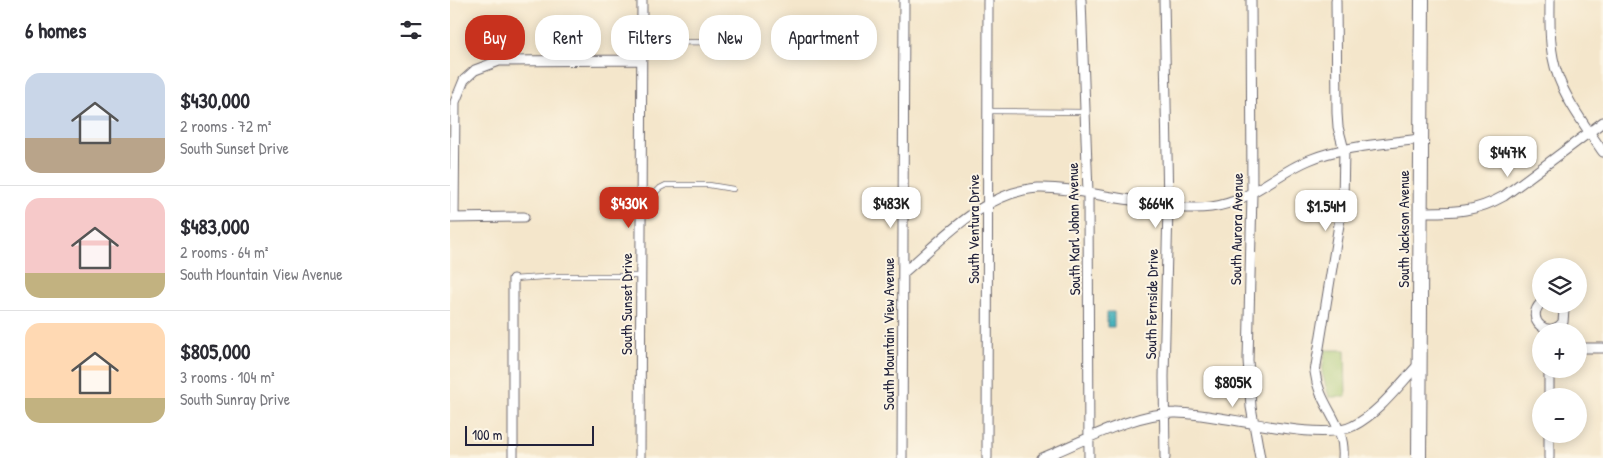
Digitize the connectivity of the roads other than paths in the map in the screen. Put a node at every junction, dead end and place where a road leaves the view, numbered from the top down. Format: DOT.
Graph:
graph roads {
  1 [pos="642,0"];
  2 [pos="904,0"];
  3 [pos="988,0"];
  4 [pos="1082,0"];
  5 [pos="1164,0"];
  6 [pos="1251,0"];
  7 [pos="1336,0"];
  8 [pos="1422,0"];
  9 [pos="1550,0"];
  10 [pos="642,15"];
  11 [pos="642,60"];
  12 [pos="988,112"];
  13 [pos="1085,112"];
  14 [pos="1603,122"];
  15 [pos="1590,132"];
  16 [pos="1420,139"];
  17 [pos="1344,150"];
  18 [pos="1603,152"];
  19 [pos="733,189"];
  20 [pos="1088,193"];
  21 [pos="1252,193"];
  22 [pos="641,194"];
  23 [pos="988,203"];
  24 [pos="1168,206"];
  25 [pos="1420,212"];
  26 [pos="524,217"];
  27 [pos="452,218"];
  28 [pos="903,273"];
  29 [pos="641,276"];
  30 [pos="513,279"];
  31 [pos="1587,348"];
  32 [pos="1603,348"];
  33 [pos="1420,364"];
  34 [pos="1166,414"];
  35 [pos="1254,424"];
  36 [pos="1341,431"];
  37 [pos="1089,438"];
  38 [pos="1549,443"];
  39 [pos="513,458"];
  40 [pos="640,458"];
  41 [pos="902,458"];
  42 [pos="987,458"];
  43 [pos="1042,458"];
  44 [pos="1089,458"];
  45 [pos="1165,458"];
  46 [pos="1260,458"];
  47 [pos="1344,458"];
  48 [pos="1419,458"];
  49 [pos="1549,458"];
  1 -- 10 [label="street, South Sunset Drive"];
  2 -- 28 [label="street, South Mountain View Avenue"];
  3 -- 12 [label="street, South Ventura Drive"];
  4 -- 13 [label="street, South Karl Johan Avenue"];
  5 -- 24 [label="street, South Fernside Drive"];
  6 -- 21 [label="street, South Aurora Avenue"];
  7 -- 17 [label="street"];
  8 -- 16 [label="main road, South Jackson Avenue"];
  9 -- 15 [label="street"];
  11 -- 22 [label="street, South Sunset Drive"];
  11 -- 27 [label="street"];
  12 -- 13 [label="lane"];
  12 -- 23 [label="street, South Ventura Drive"];
  13 -- 20 [label="street, South Karl Johan Avenue"];
  14 -- 15 [label="street"];
  15 -- 18 [label="street"];
  15 -- 25 [label="street"];
  16 -- 17 [label="street"];
  16 -- 25 [label="main road, South Jackson Avenue"];
  17 -- 21 [label="street"];
  17 -- 36 [label="street"];
  19 -- 22 [label="lane"];
  20 -- 23 [label="street"];
  20 -- 24 [label="street"];
  20 -- 37 [label="street, South Karl Johan Avenue"];
  21 -- 24 [label="street"];
  21 -- 35 [label="street, South Aurora Avenue"];
  22 -- 29 [label="street, South Sunset Drive"];
  23 -- 28 [label="street"];
  23 -- 42 [label="street, South Ventura Drive"];
  24 -- 34 [label="street, South Fernside Drive"];
  25 -- 33 [label="main road, South Jackson Avenue"];
  26 -- 27 [label="street"];
  28 -- 41 [label="street, South Mountain View Avenue"];
  29 -- 30 [label="lane"];
  29 -- 40 [label="street, South Sunset Drive"];
  30 -- 39 [label="street"];
  31 -- 32 [label="street"];
  33 -- 36 [label="street"];
  33 -- 48 [label="main road, South Jackson Avenue"];
  34 -- 35 [label="street"];
  34 -- 37 [label="street"];
  34 -- 45 [label="street, South Fernside Drive"];
  35 -- 36 [label="street"];
  35 -- 46 [label="street, South Aurora Avenue"];
  36 -- 47 [label="street"];
  37 -- 43 [label="street"];
  37 -- 44 [label="street, South Karl Johan Avenue"];
  38 -- 49 [label="street"];
}
